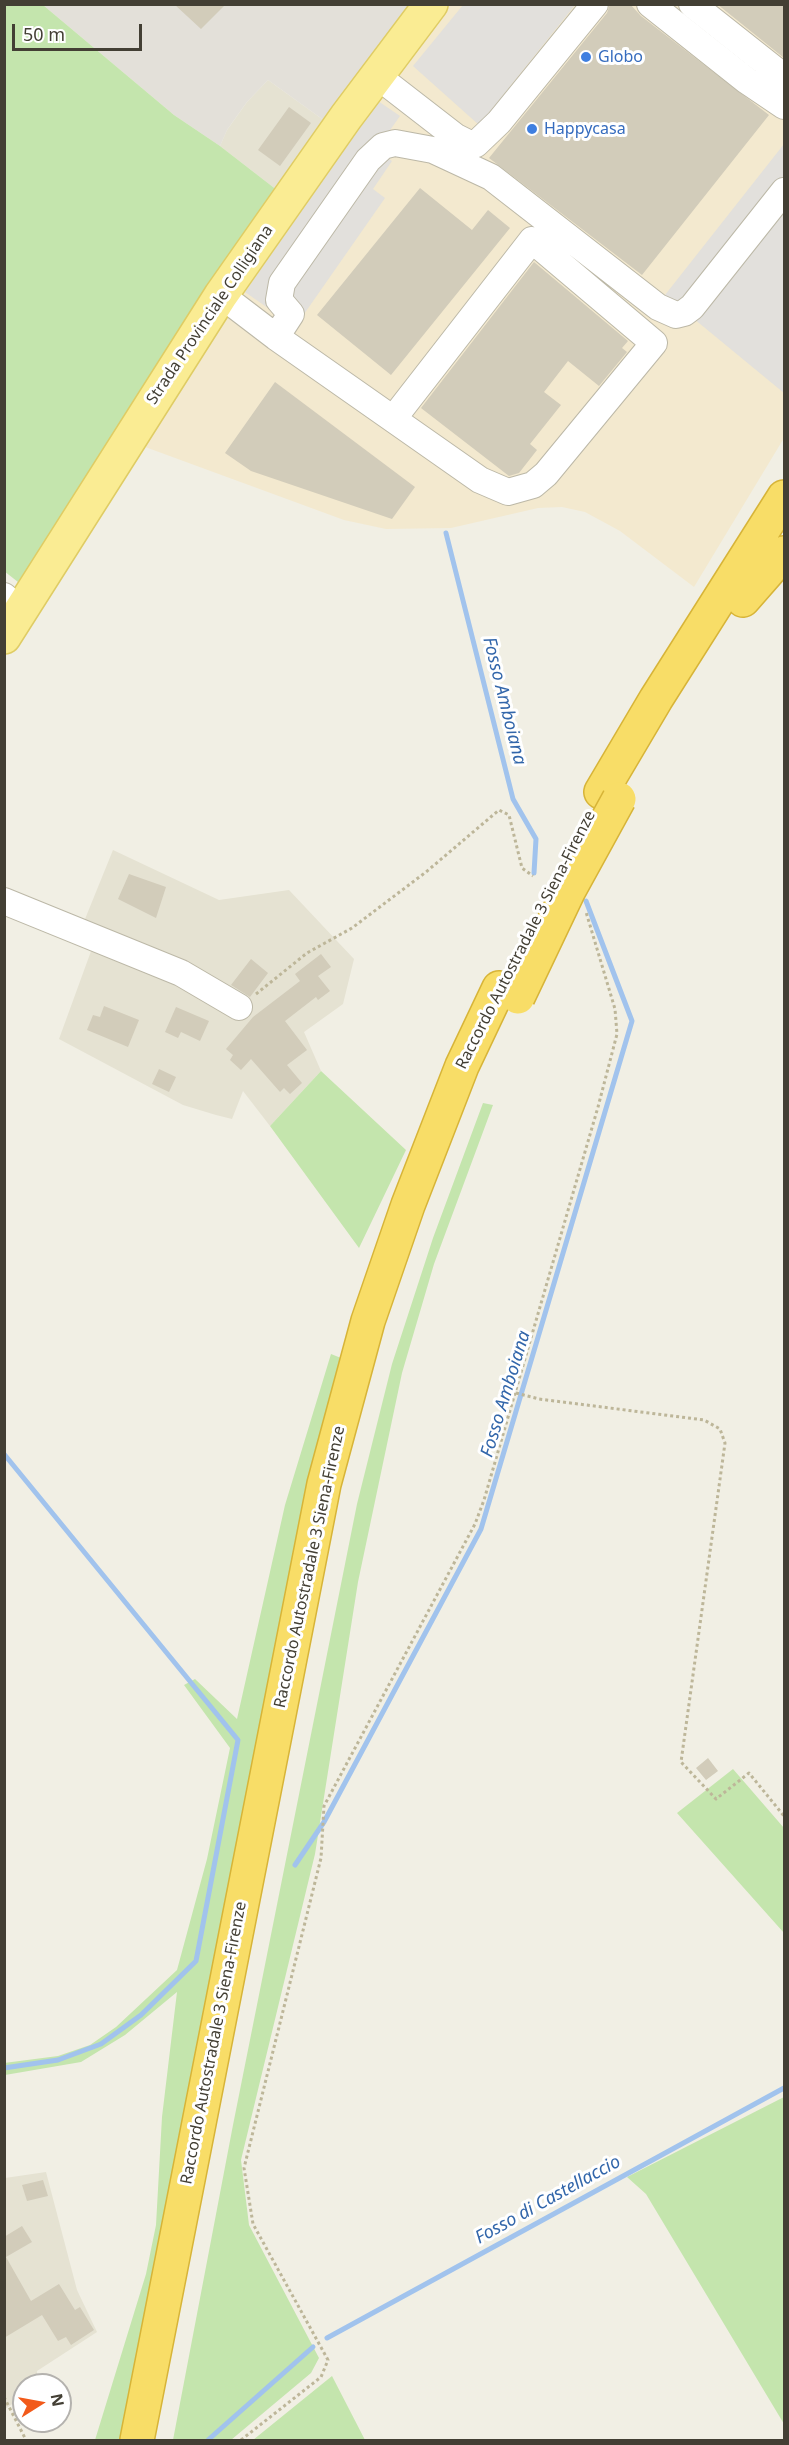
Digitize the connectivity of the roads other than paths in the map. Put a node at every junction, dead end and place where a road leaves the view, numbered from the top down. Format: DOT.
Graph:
graph roads {
  1 [pos="595,4"];
  2 [pos="650,4"];
  3 [pos="692,4"];
  4 [pos="429,5"];
  5 [pos="376,75"];
  6 [pos="784,77"];
  7 [pos="784,106"];
  8 [pos="784,191"];
  9 [pos="221,295"];
  10 [pos="276,337"];
  11 [pos="393,419"];
  12 [pos="784,473"];
  13 [pos="784,497"];
  14 [pos="784,535"];
  15 [pos="750,551"];
  16 [pos="784,553"];
  17 [pos="743,600"];
  18 [pos="10,615"];
  19 [pos="610,795"];
  20 [pos="4,901"];
  21 [pos="508,993"];
  22 [pos="239,1007"];
  23 [pos="137,2440"];
  24 [pos="160,2440"];
  1 -- 5 [label="lane"];
  2 -- 7 [label="lane"];
  3 -- 6 [label="lane"];
  4 -- 5 [label="main road, Strada Provinciale Colligiana"];
  5 -- 9 [label="main road, Strada Provinciale Colligiana"];
  8 -- 10 [label="lane"];
  9 -- 10 [label="lane"];
  9 -- 18 [label="main road, Strada Provinciale Colligiana"];
  10 -- 11 [label="lane"];
  11 -- 11 [label="lane"];
  12 -- 15 [label="highway"];
  13 -- 15 [label="highway, Raccordo Autostradale 3 Siena-Firenze"];
  14 -- 17 [label="highway, Raccordo Autostradale 3 Siena-Firenze"];
  15 -- 19 [label="highway, Raccordo Autostradale 3 Siena-Firenze"];
  16 -- 17 [label="highway"];
  17 -- 19 [label="highway, Raccordo Autostradale 3 Siena-Firenze"];
  19 -- 21 [label="highway, Raccordo Autostradale 3 Siena-Firenze"];
  20 -- 22 [label="lane"];
  21 -- 23 [label="highway, Raccordo Autostradale 3 Siena-Firenze"];
  21 -- 24 [label="highway, Raccordo Autostradale 3 Siena-Firenze"];
}
